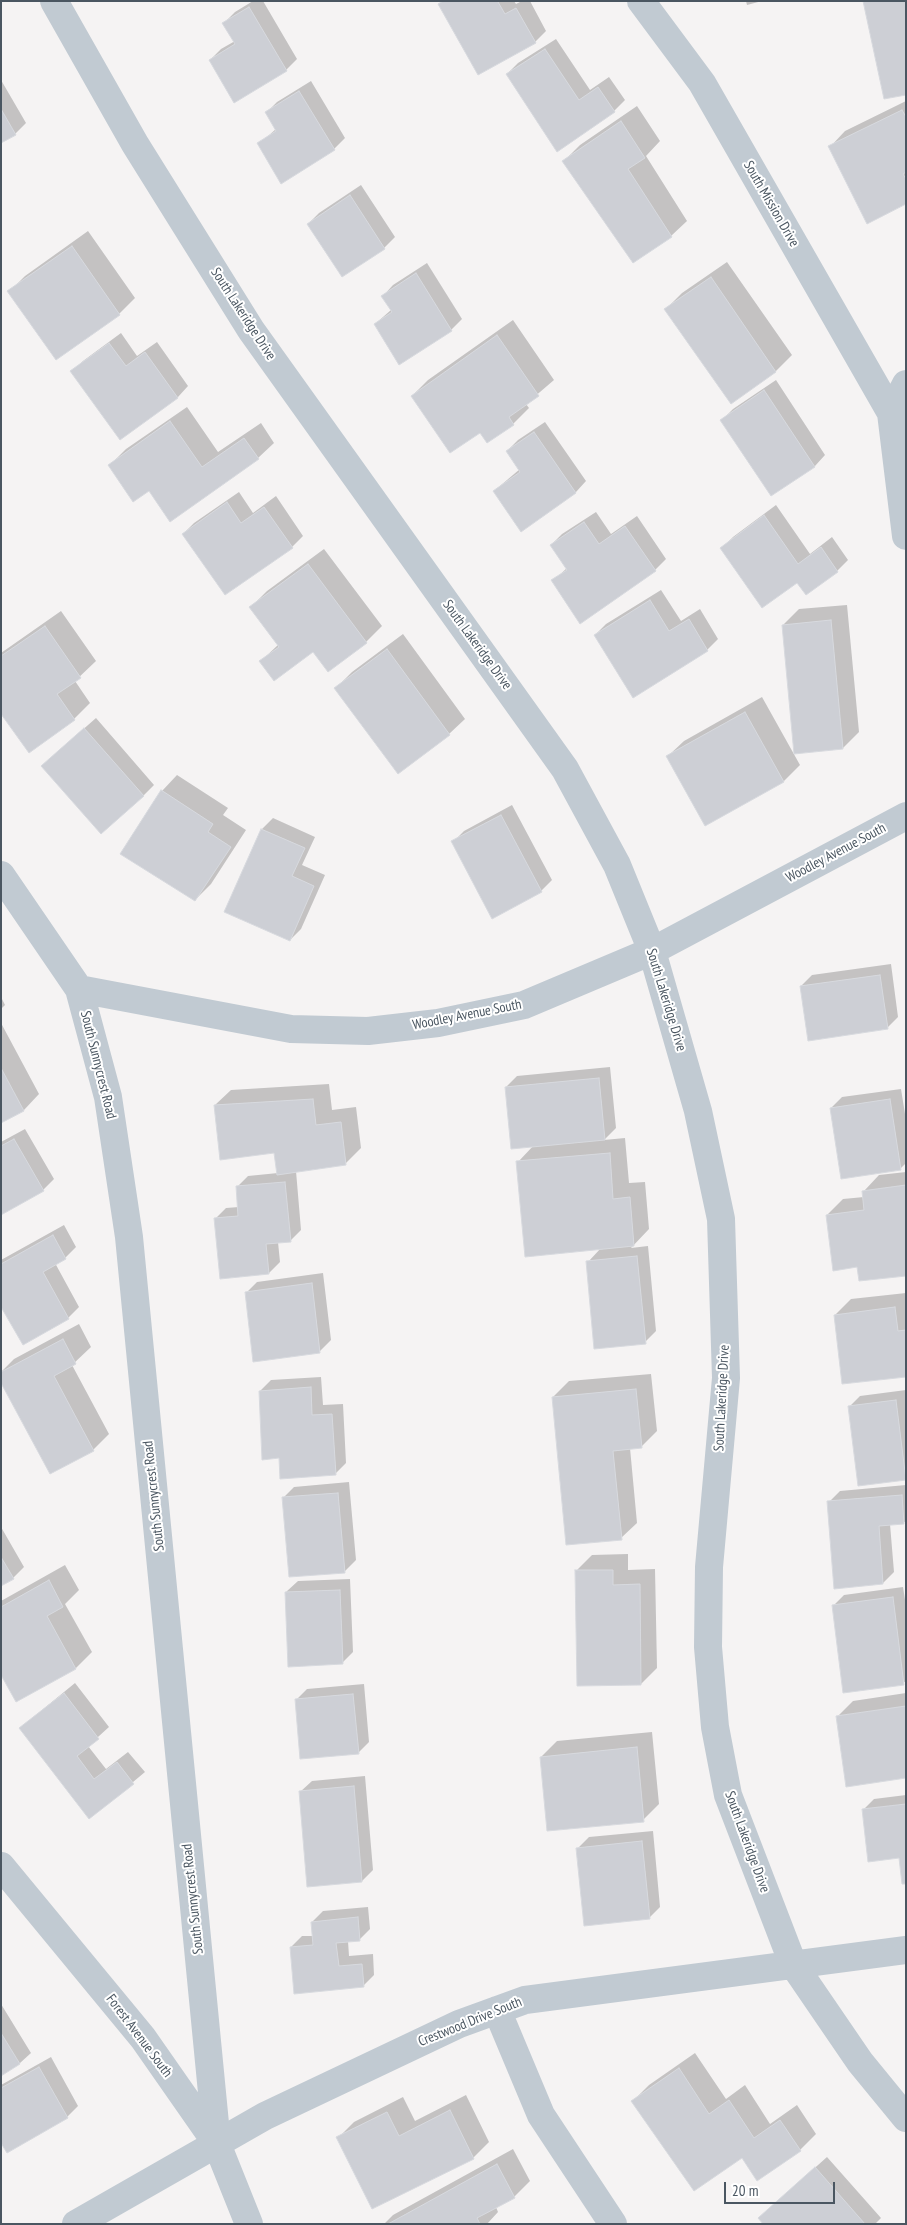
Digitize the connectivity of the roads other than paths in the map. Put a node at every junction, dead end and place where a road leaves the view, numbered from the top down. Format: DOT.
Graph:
graph roads {
  1 [pos="54,1"];
  2 [pos="641,1"];
  3 [pos="906,384"];
  4 [pos="891,413"];
  5 [pos="906,536"];
  6 [pos="906,816"];
  7 [pos="1,875"];
  8 [pos="652,951"];
  9 [pos="79,989"];
  10 [pos="1,1866"];
  11 [pos="906,1950"];
  12 [pos="793,1964"];
  13 [pos="497,2010"];
  14 [pos="906,2118"];
  15 [pos="217,2144"];
  16 [pos="76,2224"];
  17 [pos="249,2224"];
  18 [pos="614,2224"];
  1 -- 8 [label="street, South Lakeridge Drive"];
  2 -- 4 [label="street, South Mission Drive"];
  3 -- 4 [label="street"];
  4 -- 5 [label="street"];
  6 -- 8 [label="street, Woodley Avenue South"];
  7 -- 9 [label="street, South Sunnycrest Road"];
  8 -- 9 [label="street, Woodley Avenue South"];
  8 -- 12 [label="street, South Lakeridge Drive"];
  9 -- 15 [label="street, South Sunnycrest Road"];
  10 -- 15 [label="street, Forest Avenue South"];
  11 -- 12 [label="street, Crestwood Drive South"];
  12 -- 13 [label="street, Crestwood Drive South"];
  12 -- 14 [label="street, South Lakeridge Drive"];
  13 -- 15 [label="street, Crestwood Drive South"];
  13 -- 18 [label="street"];
  15 -- 16 [label="street, Crestwood Drive South"];
  15 -- 17 [label="street, Forest Avenue South"];
}
